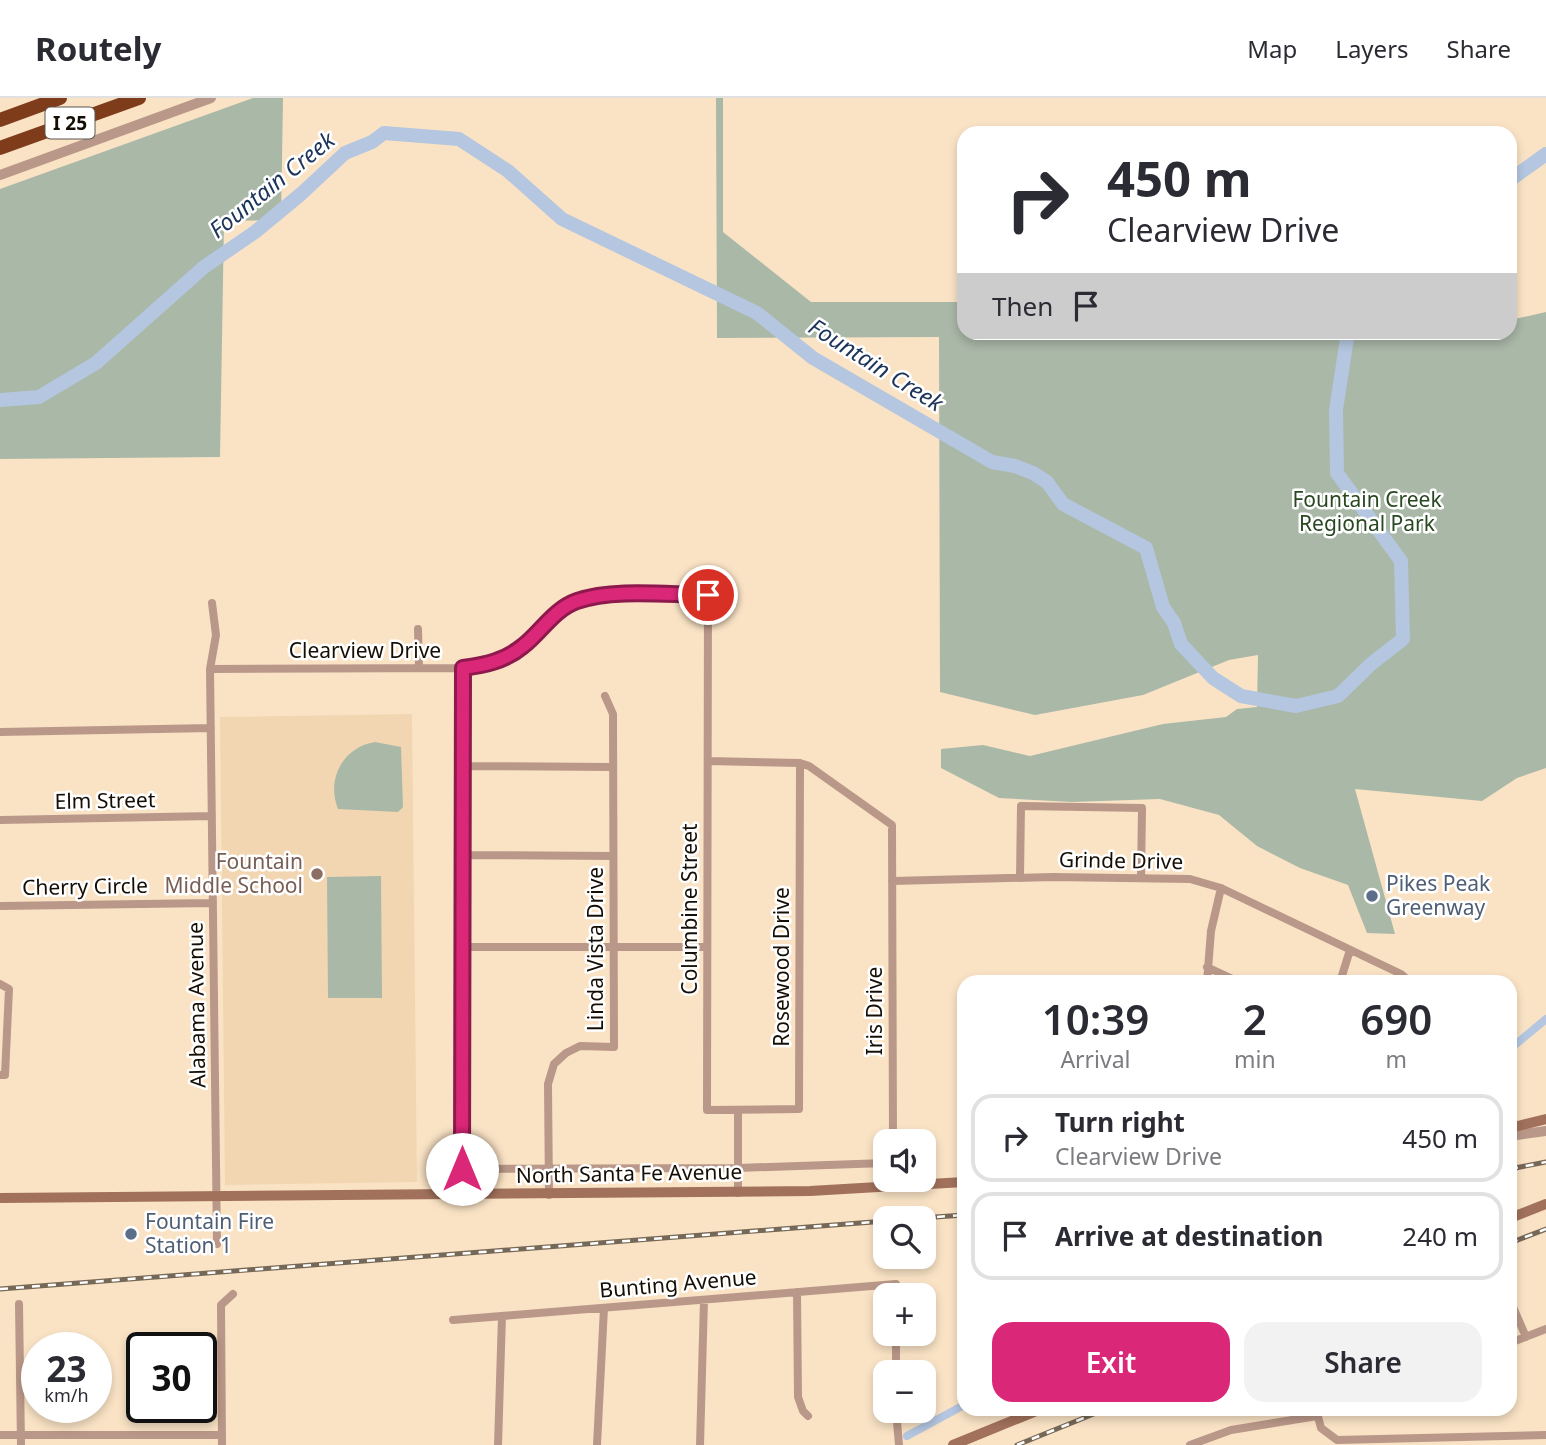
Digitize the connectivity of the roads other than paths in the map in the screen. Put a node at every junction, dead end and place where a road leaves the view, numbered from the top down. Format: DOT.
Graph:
graph roads {
  1 [pos="60,98"];
  2 [pos="139,98"];
  3 [pos="211,98"];
  4 [pos="0,120"];
  5 [pos="0,148"];
  6 [pos="0,175"];
  7 [pos="708,595"];
  8 [pos="212,603"];
  9 [pos="418,629"];
  10 [pos="419,668"];
  11 [pos="463,668"];
  12 [pos="210,669"];
  13 [pos="605,696"];
  14 [pos="211,728"];
  15 [pos="0,732"];
  16 [pos="708,761"];
  17 [pos="800,763"];
  18 [pos="462,766"];
  19 [pos="613,767"];
  20 [pos="212,816"];
  21 [pos="0,820"];
  22 [pos="462,855"];
  23 [pos="613,856"];
  24 [pos="1020,877"];
  25 [pos="1141,878"];
  26 [pos="892,881"];
  27 [pos="1221,888"];
  28 [pos="213,904"];
  29 [pos="0,906"];
  30 [pos="462,947"];
  31 [pos="614,947"];
  32 [pos="707,947"];
  33 [pos="1350,950"];
  34 [pos="1207,967"];
  35 [pos="1207,975"];
  36 [pos="1224,975"];
  37 [pos="1341,975"];
  38 [pos="1402,975"];
  39 [pos="0,984"];
  40 [pos="3,1075"];
  41 [pos="737,1110"];
  42 [pos="1546,1119"];
  43 [pos="1517,1126"];
  44 [pos="893,1129"];
  45 [pos="1546,1131"];
  46 [pos="1517,1135"];
  47 [pos="873,1163"];
  48 [pos="738,1168"];
  49 [pos="462,1169"];
  50 [pos="549,1169"];
  51 [pos="936,1182"];
  52 [pos="957,1182"];
  53 [pos="873,1184"];
  54 [pos="738,1193"];
  55 [pos="462,1195"];
  56 [pos="549,1195"];
  57 [pos="0,1198"];
  58 [pos="216,1198"];
  59 [pos="1546,1204"];
  60 [pos="1517,1215"];
  61 [pos="217,1244"];
  62 [pos="873,1286"];
  63 [pos="797,1292"];
  64 [pos="233,1294"];
  65 [pos="704,1300"];
  66 [pos="19,1304"];
  67 [pos="604,1308"];
  68 [pos="502,1316"];
  69 [pos="1517,1316"];
  70 [pos="453,1320"];
  71 [pos="1546,1329"];
  72 [pos="1526,1337"];
  73 [pos="1517,1340"];
  74 [pos="808,1416"];
  75 [pos="1024,1416"];
  76 [pos="1298,1416"];
  77 [pos="1318,1416"];
  78 [pos="897,1423"];
  79 [pos="0,1435"];
  80 [pos="21,1435"];
  81 [pos="1546,1436"];
  82 [pos="222,1440"];
  83 [pos="21,1445"];
  84 [pos="498,1445"];
  85 [pos="597,1445"];
  86 [pos="700,1445"];
  87 [pos="899,1445"];
  88 [pos="953,1445"];
  89 [pos="1190,1445"];
  1 -- 4 [label="highway, I 25"];
  2 -- 5 [label="highway, I 25"];
  3 -- 6 [label="street"];
  7 -- 11 [label="street, Clearview Drive"];
  7 -- 16 [label="street, Columbine Street"];
  8 -- 12 [label="street, Alabama Avenue"];
  9 -- 10 [label="street"];
  10 -- 11 [label="street, Clearview Drive"];
  10 -- 12 [label="street, Clearview Drive"];
  11 -- 18 [label="street"];
  12 -- 14 [label="street, Alabama Avenue"];
  13 -- 19 [label="street, Linda Vista Drive"];
  14 -- 15 [label="street"];
  14 -- 20 [label="street, Alabama Avenue"];
  16 -- 17 [label="street"];
  16 -- 32 [label="street, Columbine Street"];
  17 -- 26 [label="street, Iris Drive"];
  17 -- 41 [label="street, Rosewood Drive"];
  18 -- 19 [label="street"];
  18 -- 22 [label="street"];
  19 -- 23 [label="street, Linda Vista Drive"];
  20 -- 21 [label="street, Elm Street"];
  20 -- 28 [label="street, Alabama Avenue"];
  22 -- 23 [label="street"];
  22 -- 30 [label="street"];
  23 -- 31 [label="street, Linda Vista Drive"];
  24 -- 25 [label="street, Grinde Drive"];
  24 -- 25 [label="street"];
  24 -- 26 [label="street, Grinde Drive"];
  25 -- 27 [label="street, Grinde Drive"];
  26 -- 44 [label="street, Iris Drive"];
  27 -- 33 [label="street, Grinde Drive"];
  27 -- 34 [label="street"];
  28 -- 29 [label="street, Cherry Circle"];
  28 -- 58 [label="street, Alabama Avenue"];
  30 -- 31 [label="street"];
  30 -- 49 [label="street"];
  31 -- 32 [label="street"];
  31 -- 50 [label="street, Linda Vista Drive"];
  32 -- 41 [label="street, Columbine Street"];
  33 -- 37 [label="street"];
  33 -- 38 [label="street, Grinde Drive"];
  34 -- 35 [label="street"];
  34 -- 36 [label="street"];
  39 -- 40 [label="street"];
  41 -- 48 [label="street"];
  42 -- 43 [label="main road"];
  45 -- 46 [label="street"];
  47 -- 48 [label="street"];
  48 -- 50 [label="street"];
  48 -- 54 [label="street"];
  49 -- 50 [label="street"];
  49 -- 55 [label="street"];
  50 -- 56 [label="street, Linda Vista Drive"];
  51 -- 52 [label="main road, North Santa Fe Avenue"];
  53 -- 54 [label="main road, North Santa Fe Avenue"];
  54 -- 56 [label="main road, North Santa Fe Avenue"];
  55 -- 56 [label="main road, North Santa Fe Avenue"];
  55 -- 58 [label="main road, North Santa Fe Avenue"];
  57 -- 58 [label="main road, North Santa Fe Avenue"];
  58 -- 61 [label="street, Alabama Avenue"];
  59 -- 60 [label="main road"];
  62 -- 63 [label="street, Bunting Avenue"];
  63 -- 65 [label="street, Bunting Avenue"];
  63 -- 74 [label="street"];
  64 -- 82 [label="street"];
  65 -- 67 [label="street, Bunting Avenue"];
  65 -- 86 [label="street"];
  66 -- 80 [label="street"];
  67 -- 68 [label="street, Bunting Avenue"];
  67 -- 85 [label="street"];
  68 -- 70 [label="street, Bunting Avenue"];
  68 -- 84 [label="street"];
  69 -- 72 [label="street"];
  71 -- 72 [label="street"];
  72 -- 73 [label="street"];
  75 -- 88 [label="main road"];
  76 -- 89 [label="street"];
  77 -- 81 [label="street"];
  78 -- 87 [label="street"];
  79 -- 80 [label="street"];
  80 -- 82 [label="street"];
  80 -- 83 [label="street"];
}
